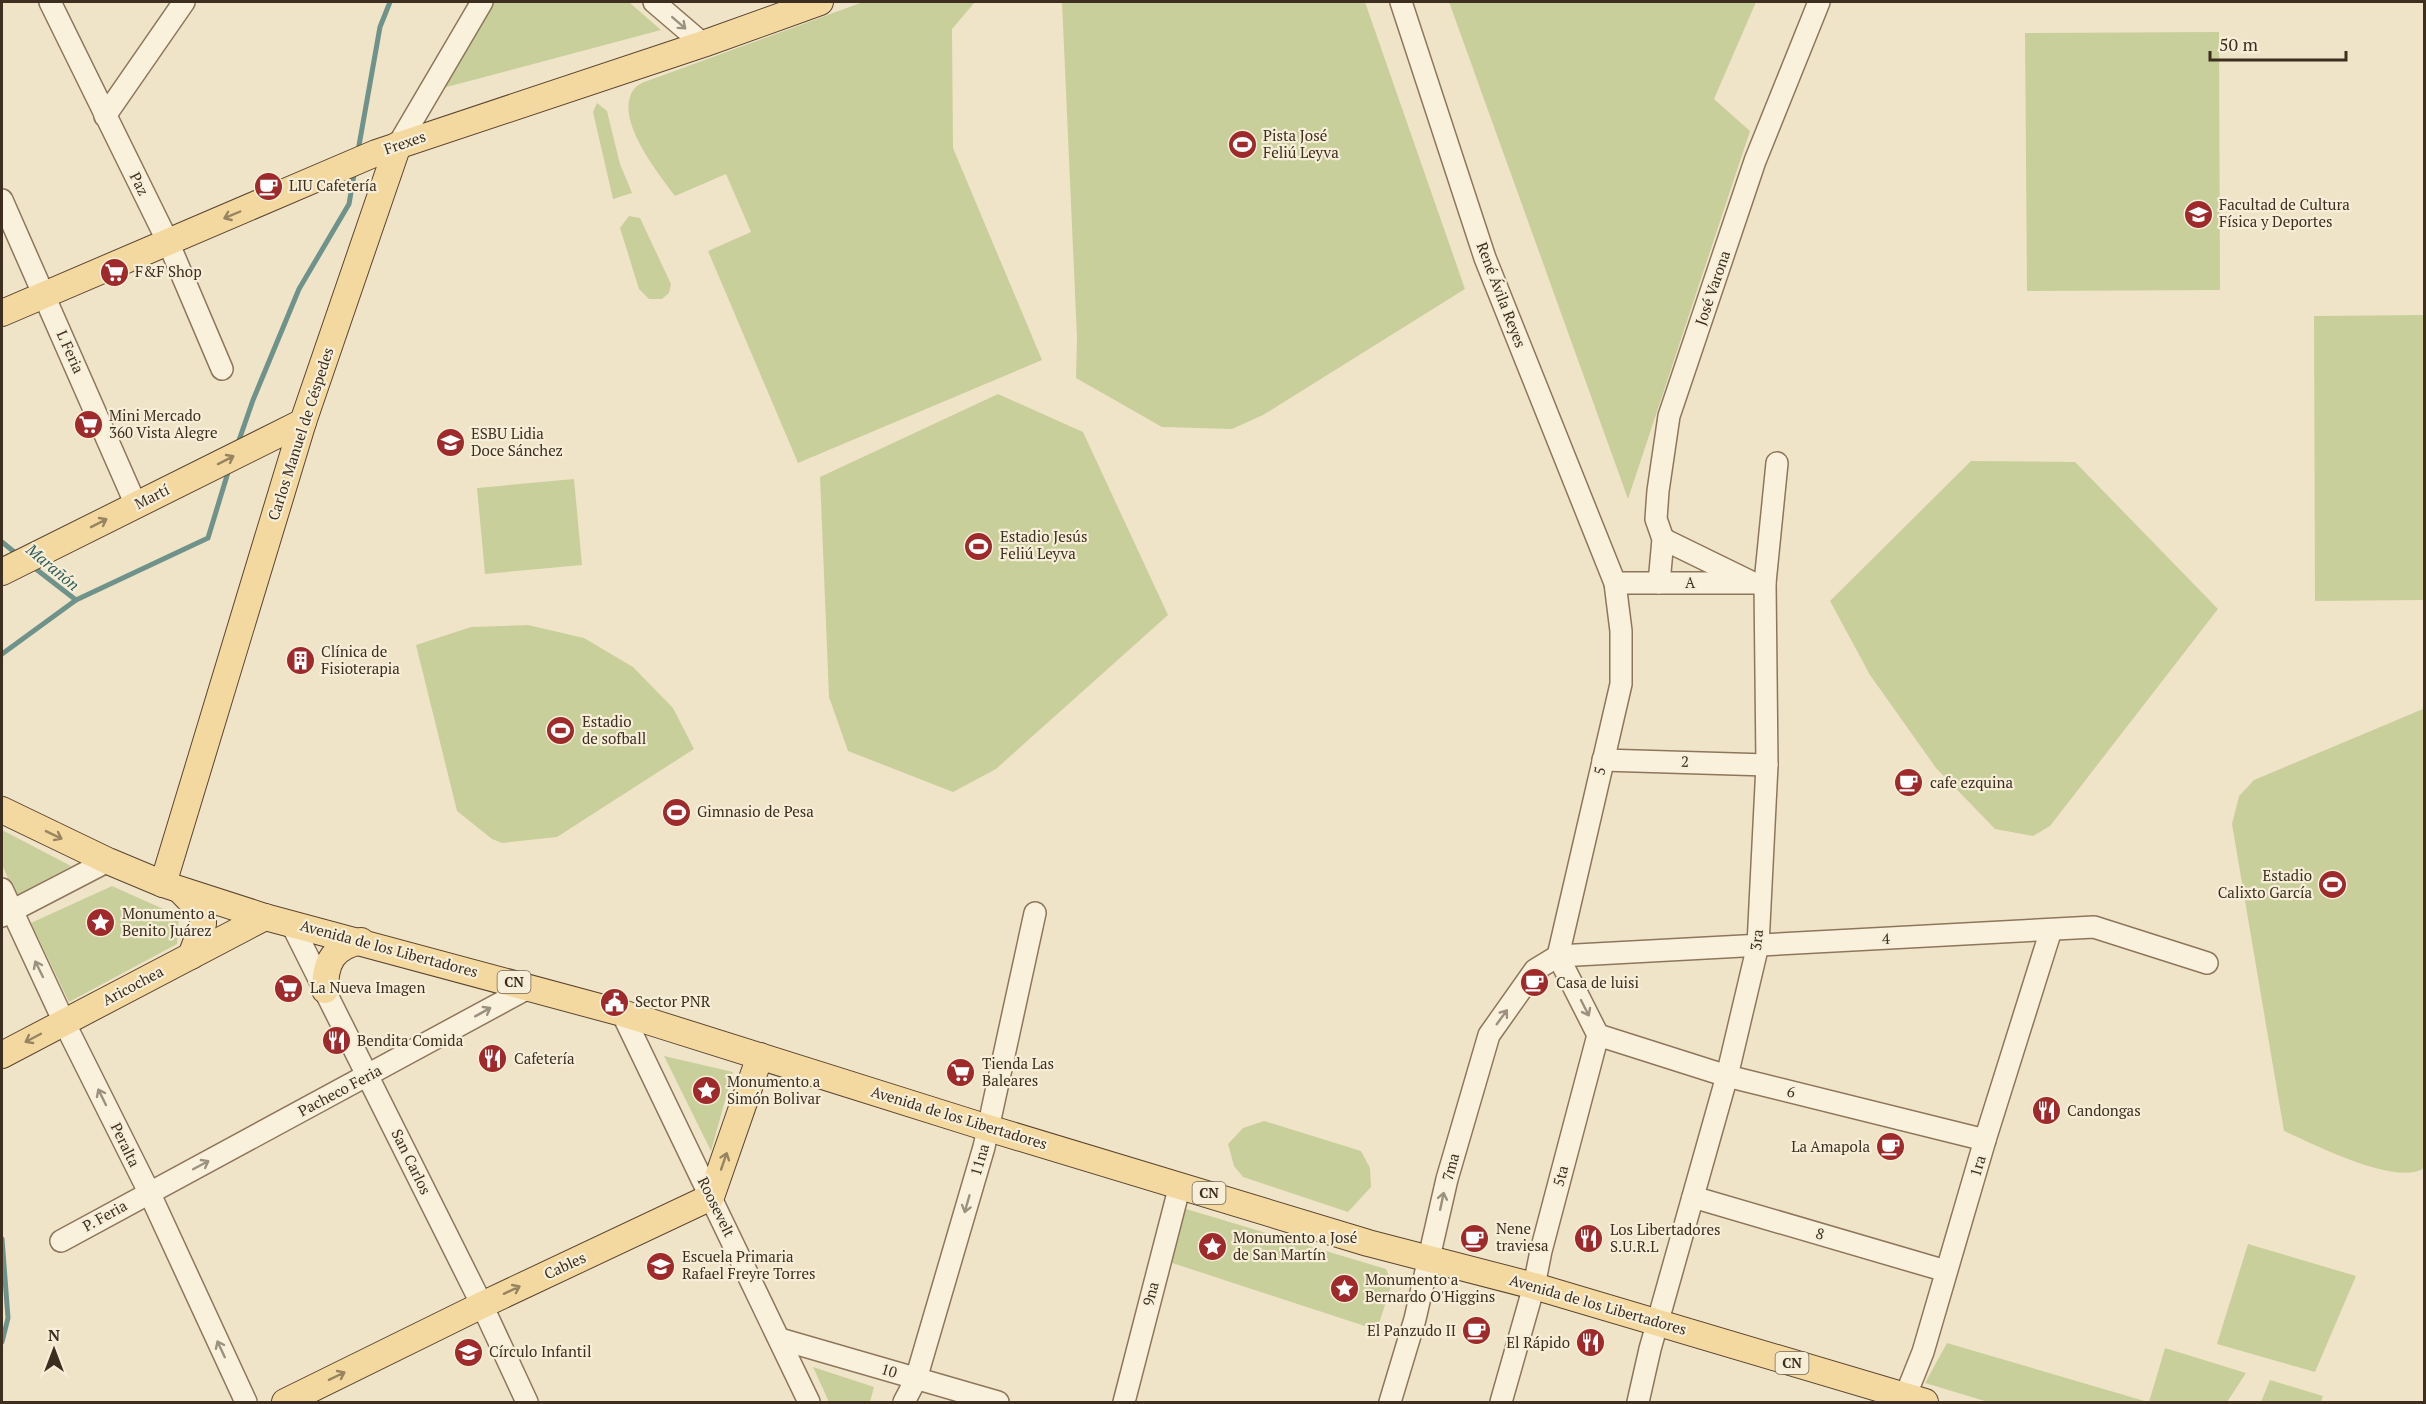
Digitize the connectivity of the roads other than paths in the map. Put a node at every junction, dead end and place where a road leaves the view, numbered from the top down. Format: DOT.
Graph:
graph roads {
  1 [pos="50,2"];
  2 [pos="184,2"];
  3 [pos="482,2"];
  4 [pos="654,2"];
  5 [pos="815,2"];
  6 [pos="1401,2"];
  7 [pos="1819,2"];
  8 [pos="703,44"];
  9 [pos="105,116"];
  10 [pos="387,149"];
  11 [pos="2,200"];
  12 [pos="168,242"];
  13 [pos="45,295"];
  14 [pos="2,313"];
  15 [pos="222,369"];
  16 [pos="303,422"];
  17 [pos="259,443"];
  18 [pos="1777,464"];
  19 [pos="285,481"];
  20 [pos="136,505"];
  21 [pos="1663,539"];
  22 [pos="2,573"];
  23 [pos="1659,583"];
  24 [pos="1758,583"];
  25 [pos="1615,584"];
  26 [pos="1603,760"];
  27 [pos="1767,765"];
  28 [pos="2,810"];
  29 [pos="108,861"];
  30 [pos="171,887"];
  31 [pos="2,889"];
  32 [pos="6,913"];
  33 [pos="1035,913"];
  34 [pos="265,917"];
  35 [pos="291,923"];
  36 [pos="2051,930"];
  37 [pos="361,942"];
  38 [pos="1758,945"];
  39 [pos="191,956"];
  40 [pos="1558,956"];
  41 [pos="2207,963"];
  42 [pos="530,987"];
  43 [pos="325,990"];
  44 [pos="622,1012"];
  45 [pos="64,1022"];
  46 [pos="1598,1035"];
  47 [pos="2,1055"];
  48 [pos="760,1056"];
  49 [pos="368,1076"];
  50 [pos="1727,1076"];
  51 [pos="988,1128"];
  52 [pos="1985,1140"];
  53 [pos="1180,1185"];
  54 [pos="149,1192"];
  55 [pos="711,1197"];
  56 [pos="1693,1197"];
  57 [pos="61,1240"];
  58 [pos="1430,1258"];
  59 [pos="1946,1271"];
  60 [pos="1534,1286"];
  61 [pos="482,1305"];
  62 [pos="1659,1323"];
  63 [pos="780,1339"];
  64 [pos="916,1379"];
  65 [pos="1911,1400"];
  66 [pos="246,1402"];
  67 [pos="285,1402"];
  68 [pos="527,1402"];
  69 [pos="809,1402"];
  70 [pos="904,1402"];
  71 [pos="998,1402"];
  72 [pos="1124,1402"];
  73 [pos="1390,1402"];
  74 [pos="1501,1402"];
  75 [pos="1638,1402"];
  1 -- 9 [label="street, Paz"];
  2 -- 9 [label="street"];
  3 -- 10 [label="street, Carlos Manuel de Céspedes"];
  4 -- 8 [label="street, one-way"];
  5 -- 8 [label="main road, Frexes"];
  6 -- 25 [label="street, René Ávila Reyes"];
  7 -- 21 [label="street, José Varona"];
  8 -- 10 [label="main road, Frexes"];
  9 -- 12 [label="street, Paz"];
  10 -- 12 [label="main road, Frexes, one-way"];
  10 -- 16 [label="main road, Carlos Manuel de Céspedes"];
  11 -- 13 [label="street, L Feria"];
  12 -- 13 [label="main road, Frexes"];
  12 -- 15 [label="street, Paz"];
  13 -- 14 [label="main road, Frexes"];
  13 -- 20 [label="street, L Feria"];
  16 -- 17 [label="main road, Martí"];
  16 -- 19 [label="main road, Carlos Manuel de Céspedes"];
  17 -- 19 [label="main road"];
  20 -- 17 [label="main road, Martí, one-way"];
  18 -- 24 [label="street, 3ra"];
  19 -- 30 [label="main road, Carlos Manuel de Céspedes"];
  22 -- 20 [label="main road, Martí, one-way"];
  21 -- 23 [label="street, José Varona"];
  21 -- 24 [label="street"];
  23 -- 24 [label="street, A"];
  23 -- 25 [label="street, A"];
  24 -- 27 [label="street, 3ra"];
  25 -- 26 [label="street, 5"];
  26 -- 27 [label="street, 2"];
  26 -- 40 [label="street, 5"];
  27 -- 38 [label="street, 3ra"];
  28 -- 29 [label="main road, Avenida de los Libertadores / CN, one-way"];
  29 -- 30 [label="main road, Avenida de los Libertadores / CN"];
  29 -- 32 [label="street"];
  30 -- 34 [label="main road, Avenida de los Libertadores / CN"];
  30 -- 39 [label="main road"];
  31 -- 32 [label="street, Peralta"];
  45 -- 32 [label="street, Peralta, one-way"];
  33 -- 51 [label="street, 11na"];
  34 -- 35 [label="main road, Avenida de los Libertadores / CN"];
  34 -- 39 [label="main road, Aricochea"];
  35 -- 37 [label="main road, Avenida de los Libertadores / CN"];
  35 -- 43 [label="street, San Carlos"];
  36 -- 38 [label="street, 4"];
  36 -- 41 [label="street, 4"];
  36 -- 52 [label="street, 1ra"];
  37 -- 42 [label="main road, Avenida de los Libertadores / CN"];
  37 -- 43 [label="main road"];
  38 -- 40 [label="street, 4"];
  38 -- 50 [label="street, 3ra"];
  39 -- 45 [label="main road, Aricochea"];
  40 -- 46 [label="street, one-way"];
  58 -- 40 [label="street, 7ma, one-way"];
  42 -- 44 [label="main road, Avenida de los Libertadores / CN"];
  49 -- 42 [label="street, Pacheco Feria, one-way"];
  43 -- 49 [label="street, San Carlos"];
  44 -- 48 [label="main road, Avenida de los Libertadores / CN"];
  44 -- 55 [label="street, Roosevelt"];
  45 -- 47 [label="main road, Aricochea, one-way"];
  54 -- 45 [label="street, Peralta, one-way"];
  46 -- 50 [label="street, 6"];
  46 -- 60 [label="street, 5ta"];
  48 -- 51 [label="main road, Avenida de los Libertadores / CN"];
  55 -- 48 [label="main road, one-way"];
  54 -- 49 [label="street, Pacheco Feria, one-way"];
  49 -- 61 [label="street, San Carlos"];
  50 -- 52 [label="street, 6"];
  50 -- 56 [label="street, 3ra"];
  51 -- 53 [label="main road, Avenida de los Libertadores / CN"];
  51 -- 64 [label="street, 11na, one-way"];
  52 -- 59 [label="street, 1ra"];
  53 -- 58 [label="main road, Avenida de los Libertadores / CN"];
  53 -- 72 [label="street, 9na"];
  54 -- 57 [label="street, P. Feria"];
  66 -- 54 [label="street, Peralta, one-way"];
  61 -- 55 [label="main road, Cables, one-way"];
  55 -- 63 [label="street, Roosevelt"];
  56 -- 59 [label="street, 8"];
  56 -- 62 [label="street, 3ra"];
  58 -- 60 [label="main road, Avenida de los Libertadores / CN"];
  58 -- 73 [label="street, 7ma"];
  59 -- 65 [label="street, 1ra"];
  60 -- 62 [label="main road, Avenida de los Libertadores / CN"];
  60 -- 74 [label="street, 5ta"];
  67 -- 61 [label="main road, Cables, one-way"];
  61 -- 68 [label="street, San Carlos"];
  62 -- 65 [label="main road, Avenida de los Libertadores / CN"];
  62 -- 75 [label="street, 3ra"];
  63 -- 64 [label="street, 10"];
  63 -- 69 [label="street, Roosevelt"];
  64 -- 70 [label="street, 11na"];
  64 -- 71 [label="street, 10"];
}
